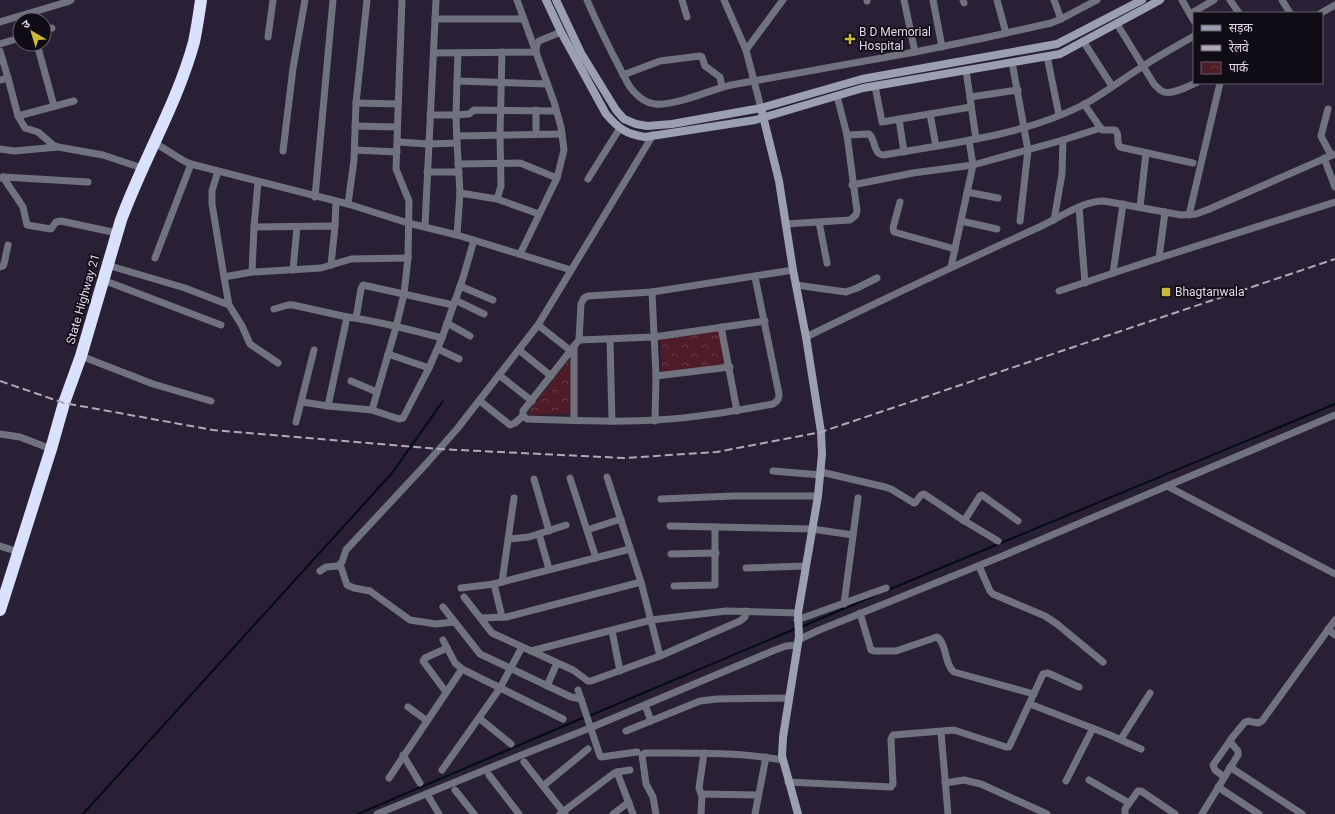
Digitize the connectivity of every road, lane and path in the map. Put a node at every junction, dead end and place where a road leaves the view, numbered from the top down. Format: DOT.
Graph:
graph roads {
  1 [pos="71,0"];
  2 [pos="201,0"];
  3 [pos="273,0"];
  4 [pos="305,0"];
  5 [pos="333,0"];
  6 [pos="367,0"];
  7 [pos="402,0"];
  8 [pos="436,0"];
  9 [pos="517,0"];
  10 [pos="546,0"];
  11 [pos="556,0"];
  12 [pos="587,0"];
  13 [pos="682,0"];
  14 [pos="724,0"];
  15 [pos="783,0"];
  16 [pos="904,0"];
  17 [pos="933,0"];
  18 [pos="997,0"];
  19 [pos="1054,0"];
  20 [pos="1097,0"];
  21 [pos="1160,0"];
  22 [pos="1182,0"];
  23 [pos="1214,0"];
  24 [pos="1230,0"];
  25 [pos="1282,0"];
  26 [pos="1136,1"];
  27 [pos="1335,5"];
  28 [pos="1193,12"];
  29 [pos="1193,12"];
  30 [pos="1238,12"];
  31 [pos="1289,12"];
  32 [pos="1323,12"];
  33 [pos="1190,14"];
  34 [pos="687,17"];
  35 [pos="435,19"];
  36 [pos="523,19"];
  37 [pos="1061,19"];
  38 [pos="1193,19"];
  39 [pos="0,22"];
  40 [pos="1116,24"];
  41 [pos="560,32"];
  42 [pos="1006,33"];
  43 [pos="268,37"];
  44 [pos="1193,37"];
  45 [pos="12,40"];
  46 [pos="1083,41"];
  47 [pos="0,44"];
  48 [pos="942,47"];
  49 [pos="746,50"];
  50 [pos="0,51"];
  51 [pos="39,52"];
  52 [pos="502,52"];
  53 [pos="536,52"];
  54 [pos="915,52"];
  55 [pos="434,53"];
  56 [pos="458,53"];
  57 [pos="1047,56"];
  58 [pos="1012,62"];
  59 [pos="1143,66"];
  60 [pos="966,70"];
  61 [pos="623,75"];
  62 [pos="8,78"];
  63 [pos="0,80"];
  64 [pos="457,81"];
  65 [pos="502,82"];
  66 [pos="755,82"];
  67 [pos="548,84"];
  68 [pos="1193,84"];
  69 [pos="1220,84"];
  70 [pos="875,86"];
  71 [pos="1112,86"];
  72 [pos="722,87"];
  73 [pos="1018,90"];
  74 [pos="837,96"];
  75 [pos="970,97"];
  76 [pos="74,101"];
  77 [pos="356,104"];
  78 [pos="398,104"];
  79 [pos="1084,104"];
  80 [pos="54,106"];
  81 [pos="971,107"];
  82 [pos="762,108"];
  83 [pos="1328,109"];
  84 [pos="502,110"];
  85 [pos="536,110"];
  86 [pos="556,111"];
  87 [pos="930,114"];
  88 [pos="430,115"];
  89 [pos="456,115"];
  90 [pos="1059,115"];
  91 [pos="18,116"];
  92 [pos="764,118"];
  93 [pos="899,119"];
  94 [pos="355,126"];
  95 [pos="397,127"];
  96 [pos="620,128"];
  97 [pos="1025,128"];
  98 [pos="1101,128"];
  99 [pos="536,134"];
  100 [pos="562,134"];
  101 [pos="500,135"];
  102 [pos="653,135"];
  103 [pos="847,135"];
  104 [pos="457,140"];
  105 [pos="972,140"];
  106 [pos="1064,140"];
  107 [pos="398,142"];
  108 [pos="155,143"];
  109 [pos="429,144"];
  110 [pos="936,146"];
  111 [pos="58,147"];
  112 [pos="0,149"];
  113 [pos="355,150"];
  114 [pos="1028,150"];
  115 [pos="283,151"];
  116 [pos="397,152"];
  117 [pos="904,152"];
  118 [pos="1146,153"];
  119 [pos="1330,156"];
  120 [pos="500,163"];
  121 [pos="1193,163"];
  122 [pos="191,164"];
  123 [pos="458,164"];
  124 [pos="973,165"];
  125 [pos="142,168"];
  126 [pos="218,171"];
  127 [pos="427,172"];
  128 [pos="459,172"];
  129 [pos="1,177"];
  130 [pos="557,178"];
  131 [pos="588,179"];
  132 [pos="88,182"];
  133 [pos="258,182"];
  134 [pos="852,185"];
  135 [pos="1335,187"];
  136 [pos="968,192"];
  137 [pos="460,193"];
  138 [pos="315,197"];
  139 [pos="497,198"];
  140 [pos="998,198"];
  141 [pos="336,202"];
  142 [pos="900,202"];
  143 [pos="1335,202"];
  144 [pos="348,204"];
  145 [pos="1123,204"];
  146 [pos="1078,207"];
  147 [pos="1140,207"];
  148 [pos="1165,212"];
  149 [pos="539,214"];
  150 [pos="1189,215"];
  151 [pos="1054,220"];
  152 [pos="961,221"];
  153 [pos="1020,221"];
  154 [pos="819,222"];
  155 [pos="408,223"];
  156 [pos="786,224"];
  157 [pos="334,226"];
  158 [pos="425,226"];
  159 [pos="254,227"];
  160 [pos="297,227"];
  161 [pos="997,229"];
  162 [pos="117,233"];
  163 [pos="457,235"];
  164 [pos="474,240"];
  165 [pos="8,245"];
  166 [pos="955,249"];
  167 [pos="520,254"];
  168 [pos="155,258"];
  169 [pos="408,258"];
  170 [pos="1159,258"];
  171 [pos="827,263"];
  172 [pos="107,265"];
  173 [pos="331,265"];
  174 [pos="0,267"];
  175 [pos="951,267"];
  176 [pos="293,270"];
  177 [pos="571,270"];
  178 [pos="793,270"];
  179 [pos="252,272"];
  180 [pos="1113,273"];
  181 [pos="224,277"];
  182 [pos="755,277"];
  183 [pos="876,278"];
  184 [pos="103,280"];
  185 [pos="1085,283"];
  186 [pos="796,285"];
  187 [pos="460,286"];
  188 [pos="1059,291"];
  189 [pos="652,292"];
  190 [pos="404,294"];
  191 [pos="493,300"];
  192 [pos="454,303"];
  193 [pos="229,305"];
  194 [pos="274,309"];
  195 [pos="484,314"];
  196 [pos="347,317"];
  197 [pos="356,318"];
  198 [pos="764,321"];
  199 [pos="447,323"];
  200 [pos="221,325"];
  201 [pos="538,325"];
  202 [pos="396,327"];
  203 [pos="721,327"];
  204 [pos="470,336"];
  205 [pos="654,337"];
  206 [pos="806,337"];
  207 [pos="442,338"];
  208 [pos="610,340"];
  209 [pos="574,346"];
  210 [pos="438,349"];
  211 [pos="314,350"];
  212 [pos="519,350"];
  213 [pos="388,354"];
  214 [pos="81,356"];
  215 [pos="459,359"];
  216 [pos="278,364"];
  217 [pos="730,367"];
  218 [pos="429,368"];
  219 [pos="500,375"];
  220 [pos="552,376"];
  221 [pos="656,376"];
  222 [pos="351,381"];
  223 [pos="377,392"];
  224 [pos="211,401"];
  225 [pos="480,401"];
  226 [pos="532,401"];
  227 [pos="302,402"];
  228 [pos="328,406"];
  229 [pos="372,410"];
  230 [pos="737,411"];
  231 [pos="1335,415"];
  232 [pos="523,416"];
  233 [pos="574,420"];
  234 [pos="655,420"];
  235 [pos="612,421"];
  236 [pos="296,422"];
  237 [pos="0,434"];
  238 [pos="51,449"];
  239 [pos="773,471"];
  240 [pos="821,473"];
  241 [pos="607,477"];
  242 [pos="570,478"];
  243 [pos="534,479"];
  244 [pos="1168,486"];
  245 [pos="818,496"];
  246 [pos="514,498"];
  247 [pos="858,498"];
  248 [pos="661,499"];
  249 [pos="621,519"];
  250 [pos="964,521"];
  251 [pos="1018,521"];
  252 [pos="566,525"];
  253 [pos="670,526"];
  254 [pos="715,527"];
  255 [pos="812,529"];
  256 [pos="587,530"];
  257 [pos="549,531"];
  258 [pos="539,534"];
  259 [pos="853,535"];
  260 [pos="509,538"];
  261 [pos="998,541"];
  262 [pos="0,546"];
  263 [pos="630,549"];
  264 [pos="18,552"];
  265 [pos="716,553"];
  266 [pos="670,554"];
  267 [pos="596,558"];
  268 [pos="340,564"];
  269 [pos="805,566"];
  270 [pos="979,566"];
  271 [pos="746,568"];
  272 [pos="549,570"];
  273 [pos="320,571"];
  274 [pos="1335,574"];
  275 [pos="641,582"];
  276 [pos="498,583"];
  277 [pos="674,586"];
  278 [pos="460,588"];
  279 [pos="886,588"];
  280 [pos="464,597"];
  281 [pos="844,604"];
  282 [pos="443,607"];
  283 [pos="0,610"];
  284 [pos="746,611"];
  285 [pos="860,613"];
  286 [pos="502,617"];
  287 [pos="481,618"];
  288 [pos="797,619"];
  289 [pos="651,620"];
  290 [pos="1335,620"];
  291 [pos="454,622"];
  292 [pos="1328,629"];
  293 [pos="612,631"];
  294 [pos="1335,635"];
  295 [pos="443,640"];
  296 [pos="798,641"];
  297 [pos="522,647"];
  298 [pos="447,648"];
  299 [pos="531,651"];
  300 [pos="660,656"];
  301 [pos="1103,662"];
  302 [pos="557,663"];
  303 [pos="462,669"];
  304 [pos="511,669"];
  305 [pos="620,671"];
  306 [pos="547,686"];
  307 [pos="1079,687"];
  308 [pos="500,688"];
  309 [pos="578,690"];
  310 [pos="446,692"];
  311 [pos="1150,693"];
  312 [pos="1034,694"];
  313 [pos="789,698"];
  314 [pos="581,699"];
  315 [pos="1030,704"];
  316 [pos="645,705"];
  317 [pos="408,707"];
  318 [pos="479,718"];
  319 [pos="563,719"];
  320 [pos="426,720"];
  321 [pos="651,721"];
  322 [pos="590,727"];
  323 [pos="1092,728"];
  324 [pos="626,731"];
  325 [pos="941,732"];
  326 [pos="1121,740"];
  327 [pos="1230,741"];
  328 [pos="512,744"];
  329 [pos="588,749"];
  330 [pos="1141,749"];
  331 [pos="637,752"];
  332 [pos="704,753"];
  333 [pos="403,755"];
  334 [pos="766,757"];
  335 [pos="783,760"];
  336 [pos="524,762"];
  337 [pos="1230,767"];
  338 [pos="442,770"];
  339 [pos="630,770"];
  340 [pos="617,772"];
  341 [pos="488,775"];
  342 [pos="1224,776"];
  343 [pos="389,778"];
  344 [pos="1088,780"];
  345 [pos="1066,781"];
  346 [pos="788,782"];
  347 [pos="420,783"];
  348 [pos="945,783"];
  349 [pos="543,786"];
  350 [pos="1218,787"];
  351 [pos="455,790"];
  352 [pos="427,794"];
  353 [pos="701,794"];
  354 [pos="758,795"];
  355 [pos="628,802"];
  356 [pos="1129,803"];
  357 [pos="563,813"];
  358 [pos="701,813"];
  359 [pos="377,814"];
  360 [pos="439,814"];
  361 [pos="474,814"];
  362 [pos="519,814"];
  363 [pos="613,814"];
  364 [pos="633,814"];
  365 [pos="656,814"];
  366 [pos="755,814"];
  367 [pos="798,814"];
  368 [pos="948,814"];
  369 [pos="1046,814"];
  370 [pos="1125,814"];
  371 [pos="1175,814"];
  372 [pos="1202,814"];
  373 [pos="1258,814"];
  374 [pos="1302,814"];
  1 -- 39 [label="street"];
  2 -- 108 [label="highway, State Highway 21"];
  3 -- 43 [label="street"];
  4 -- 115 [label="street"];
  5 -- 138 [label="street"];
  6 -- 77 [label="street"];
  7 -- 78 [label="street"];
  8 -- 35 [label="street"];
  9 -- 36 [label="street"];
  10 -- 41 [label="main road"];
  11 -- 82 [label="main road"];
  12 -- 61 [label="street"];
  13 -- 34 [label="street"];
  14 -- 49 [label="street"];
  15 -- 49 [label="street"];
  16 -- 54 [label="street"];
  17 -- 48 [label="street"];
  18 -- 42 [label="street"];
  19 -- 37 [label="street"];
  20 -- 37 [label="street"];
  21 -- 40 [label="main road"];
  22 -- 33 [label="street"];
  23 -- 28 [label="street"];
  24 -- 30 [label="street"];
  25 -- 31 [label="street"];
  26 -- 82 [label="main road"];
  27 -- 32 [label="street"];
  29 -- 33 [label="street"];
  33 -- 38 [label="street"];
  35 -- 36 [label="street"];
  35 -- 55 [label="street"];
  36 -- 53 [label="street"];
  37 -- 42 [label="street"];
  40 -- 46 [label="main road"];
  40 -- 59 [label="street"];
  41 -- 53 [label="street"];
  41 -- 96 [label="main road"];
  42 -- 48 [label="street"];
  44 -- 59 [label="street"];
  45 -- 47 [label="street"];
  46 -- 57 [label="main road"];
  46 -- 71 [label="street"];
  48 -- 54 [label="street"];
  49 -- 66 [label="street"];
  50 -- 62 [label="street"];
  51 -- 80 [label="street"];
  52 -- 53 [label="street"];
  52 -- 56 [label="street"];
  52 -- 65 [label="street"];
  53 -- 67 [label="street"];
  54 -- 66 [label="street"];
  55 -- 56 [label="street"];
  55 -- 88 [label="street"];
  56 -- 64 [label="street"];
  57 -- 58 [label="main road"];
  57 -- 90 [label="street"];
  58 -- 60 [label="main road"];
  58 -- 73 [label="street"];
  59 -- 68 [label="street"];
  59 -- 71 [label="street"];
  60 -- 70 [label="main road"];
  60 -- 75 [label="street"];
  61 -- 72 [label="street"];
  61 -- 72 [label="street"];
  62 -- 63 [label="street"];
  62 -- 91 [label="street"];
  64 -- 65 [label="street"];
  64 -- 89 [label="street"];
  65 -- 67 [label="street"];
  65 -- 84 [label="street"];
  66 -- 72 [label="street"];
  66 -- 82 [label="street"];
  67 -- 86 [label="street"];
  69 -- 150 [label="street"];
  70 -- 74 [label="main road"];
  70 -- 93 [label="street"];
  71 -- 79 [label="street"];
  73 -- 75 [label="street"];
  73 -- 97 [label="street"];
  74 -- 92 [label="main road"];
  74 -- 103 [label="street"];
  75 -- 81 [label="street"];
  76 -- 80 [label="street"];
  77 -- 78 [label="street"];
  77 -- 94 [label="street"];
  78 -- 95 [label="street"];
  79 -- 90 [label="street"];
  79 -- 98 [label="street"];
  80 -- 91 [label="street"];
  81 -- 87 [label="street"];
  81 -- 105 [label="street"];
  82 -- 92 [label="main road"];
  83 -- 119 [label="street"];
  84 -- 85 [label="street"];
  84 -- 89 [label="street"];
  84 -- 101 [label="street"];
  85 -- 86 [label="street"];
  85 -- 99 [label="street"];
  86 -- 100 [label="street"];
  87 -- 93 [label="street"];
  87 -- 110 [label="street"];
  88 -- 89 [label="street"];
  88 -- 109 [label="street"];
  89 -- 104 [label="street"];
  90 -- 97 [label="street"];
  91 -- 111 [label="street"];
  92 -- 102 [label="main road"];
  92 -- 156 [label="main road"];
  93 -- 117 [label="street"];
  94 -- 95 [label="street"];
  94 -- 113 [label="street"];
  95 -- 107 [label="street"];
  96 -- 102 [label="main road"];
  96 -- 131 [label="street"];
  97 -- 105 [label="street"];
  97 -- 114 [label="street"];
  98 -- 106 [label="street"];
  98 -- 118 [label="street"];
  99 -- 100 [label="street"];
  99 -- 101 [label="street"];
  100 -- 130 [label="street"];
  101 -- 104 [label="street"];
  101 -- 120 [label="street"];
  102 -- 177 [label="street"];
  103 -- 117 [label="street"];
  103 -- 134 [label="street"];
  104 -- 109 [label="street"];
  104 -- 123 [label="street"];
  105 -- 110 [label="street"];
  105 -- 124 [label="street"];
  106 -- 114 [label="street"];
  106 -- 151 [label="street"];
  107 -- 109 [label="street"];
  107 -- 116 [label="street"];
  108 -- 122 [label="street"];
  108 -- 125 [label="highway, State Highway 21"];
  109 -- 127 [label="street"];
  110 -- 117 [label="street"];
  111 -- 112 [label="street"];
  111 -- 125 [label="street"];
  113 -- 116 [label="street"];
  113 -- 144 [label="street"];
  114 -- 124 [label="street"];
  114 -- 153 [label="street"];
  116 -- 155 [label="street"];
  118 -- 121 [label="street"];
  118 -- 147 [label="street"];
  119 -- 135 [label="street"];
  119 -- 150 [label="street"];
  120 -- 123 [label="street"];
  120 -- 130 [label="street"];
  120 -- 139 [label="street"];
  122 -- 126 [label="street"];
  122 -- 168 [label="street"];
  123 -- 128 [label="street"];
  124 -- 134 [label="street"];
  124 -- 136 [label="street"];
  125 -- 162 [label="highway, State Highway 21"];
  126 -- 133 [label="street"];
  126 -- 181 [label="street"];
  127 -- 128 [label="street"];
  127 -- 158 [label="street"];
  128 -- 137 [label="street"];
  129 -- 132 [label="street"];
  129 -- 162 [label="street"];
  130 -- 149 [label="street"];
  133 -- 138 [label="street"];
  133 -- 159 [label="street"];
  134 -- 154 [label="street"];
  136 -- 140 [label="street"];
  136 -- 152 [label="street"];
  137 -- 139 [label="street"];
  137 -- 163 [label="street"];
  138 -- 141 [label="street"];
  139 -- 149 [label="street"];
  141 -- 144 [label="street"];
  141 -- 157 [label="street"];
  142 -- 166 [label="street"];
  143 -- 170 [label="street"];
  144 -- 155 [label="street"];
  145 -- 146 [label="street"];
  145 -- 147 [label="street"];
  145 -- 180 [label="street"];
  146 -- 151 [label="street"];
  146 -- 185 [label="street"];
  147 -- 148 [label="street"];
  148 -- 150 [label="street"];
  148 -- 170 [label="street"];
  149 -- 167 [label="street"];
  151 -- 175 [label="street"];
  152 -- 161 [label="street"];
  152 -- 166 [label="street"];
  154 -- 156 [label="street"];
  154 -- 171 [label="street"];
  155 -- 158 [label="street"];
  155 -- 169 [label="street"];
  156 -- 178 [label="main road"];
  157 -- 160 [label="street"];
  157 -- 173 [label="street"];
  158 -- 163 [label="street"];
  159 -- 160 [label="street"];
  159 -- 179 [label="street"];
  160 -- 176 [label="street"];
  162 -- 172 [label="highway, State Highway 21"];
  163 -- 164 [label="street"];
  164 -- 167 [label="street"];
  164 -- 187 [label="street"];
  165 -- 174 [label="street"];
  166 -- 175 [label="street"];
  167 -- 177 [label="street"];
  169 -- 173 [label="street"];
  169 -- 190 [label="street"];
  170 -- 180 [label="street"];
  172 -- 184 [label="highway, State Highway 21"];
  172 -- 193 [label="street"];
  173 -- 176 [label="street"];
  175 -- 206 [label="street"];
  176 -- 179 [label="street"];
  177 -- 201 [label="street"];
  178 -- 182 [label="street"];
  178 -- 186 [label="main road"];
  179 -- 181 [label="street"];
  180 -- 185 [label="street"];
  181 -- 193 [label="street"];
  182 -- 189 [label="street"];
  182 -- 198 [label="street"];
  183 -- 186 [label="street"];
  184 -- 200 [label="street"];
  184 -- 214 [label="highway, State Highway 21"];
  185 -- 188 [label="street"];
  186 -- 206 [label="main road"];
  187 -- 191 [label="street"];
  187 -- 192 [label="street"];
  189 -- 205 [label="street"];
  189 -- 209 [label="street"];
  190 -- 192 [label="street"];
  190 -- 197 [label="street"];
  190 -- 202 [label="street"];
  192 -- 195 [label="street"];
  192 -- 199 [label="street"];
  193 -- 216 [label="street"];
  194 -- 196 [label="street"];
  196 -- 197 [label="street"];
  196 -- 228 [label="street"];
  197 -- 202 [label="street"];
  198 -- 203 [label="street"];
  198 -- 230 [label="street"];
  199 -- 204 [label="street"];
  199 -- 207 [label="street"];
  201 -- 209 [label="street"];
  201 -- 212 [label="street"];
  202 -- 207 [label="street"];
  202 -- 213 [label="street"];
  203 -- 205 [label="street"];
  203 -- 217 [label="street"];
  205 -- 208 [label="street"];
  205 -- 221 [label="street"];
  206 -- 240 [label="main road"];
  207 -- 210 [label="street"];
  208 -- 209 [label="street"];
  208 -- 235 [label="street"];
  209 -- 220 [label="street"];
  209 -- 233 [label="street"];
  210 -- 215 [label="street"];
  210 -- 218 [label="street"];
  211 -- 227 [label="street"];
  212 -- 219 [label="street"];
  212 -- 220 [label="street"];
  213 -- 218 [label="street"];
  213 -- 223 [label="street"];
  214 -- 224 [label="street"];
  214 -- 238 [label="highway, State Highway 21"];
  217 -- 221 [label="street"];
  217 -- 230 [label="street"];
  218 -- 229 [label="street"];
  219 -- 225 [label="street"];
  219 -- 226 [label="street"];
  220 -- 226 [label="street"];
  221 -- 234 [label="street"];
  222 -- 223 [label="street"];
  223 -- 229 [label="street"];
  225 -- 232 [label="street"];
  225 -- 268 [label="street"];
  226 -- 232 [label="street"];
  227 -- 228 [label="street"];
  227 -- 236 [label="street"];
  228 -- 229 [label="street"];
  230 -- 234 [label="street"];
  231 -- 244 [label="street"];
  232 -- 233 [label="street"];
  233 -- 235 [label="street"];
  234 -- 235 [label="street"];
  237 -- 238 [label="street"];
  238 -- 264 [label="highway, State Highway 21"];
  239 -- 240 [label="street"];
  240 -- 245 [label="main road"];
  240 -- 250 [label="street"];
  241 -- 249 [label="street"];
  242 -- 256 [label="street"];
  243 -- 257 [label="street"];
  244 -- 270 [label="street"];
  244 -- 274 [label="street"];
  245 -- 248 [label="street"];
  245 -- 255 [label="main road"];
  246 -- 260 [label="street"];
  247 -- 259 [label="street"];
  249 -- 256 [label="street"];
  249 -- 263 [label="street"];
  250 -- 251 [label="street"];
  250 -- 261 [label="street"];
  252 -- 257 [label="street"];
  253 -- 254 [label="street"];
  254 -- 255 [label="street"];
  254 -- 265 [label="street"];
  255 -- 259 [label="street"];
  255 -- 269 [label="main road"];
  256 -- 267 [label="street"];
  257 -- 258 [label="street"];
  258 -- 260 [label="street"];
  258 -- 272 [label="street"];
  259 -- 281 [label="street"];
  260 -- 276 [label="street"];
  262 -- 264 [label="street"];
  263 -- 267 [label="street"];
  263 -- 275 [label="street"];
  264 -- 283 [label="highway, State Highway 21"];
  265 -- 266 [label="street"];
  265 -- 277 [label="street"];
  267 -- 272 [label="street"];
  268 -- 273 [label="street"];
  268 -- 291 [label="street"];
  269 -- 271 [label="street"];
  269 -- 288 [label="main road"];
  270 -- 285 [label="street"];
  270 -- 301 [label="street"];
  272 -- 276 [label="street"];
  275 -- 286 [label="street"];
  275 -- 289 [label="street"];
  276 -- 278 [label="street"];
  276 -- 286 [label="street"];
  279 -- 281 [label="street"];
  280 -- 287 [label="street"];
  281 -- 288 [label="street"];
  282 -- 291 [label="street"];
  284 -- 288 [label="street"];
  284 -- 289 [label="street"];
  284 -- 300 [label="street"];
  285 -- 296 [label="street"];
  285 -- 312 [label="street"];
  286 -- 287 [label="street"];
  287 -- 297 [label="street"];
  288 -- 296 [label="main road"];
  289 -- 293 [label="street"];
  289 -- 300 [label="street"];
  290 -- 292 [label="street"];
  291 -- 304 [label="street"];
  292 -- 294 [label="street"];
  292 -- 327 [label="street"];
  293 -- 299 [label="street"];
  293 -- 305 [label="street"];
  295 -- 298 [label="street"];
  296 -- 313 [label="main road"];
  296 -- 316 [label="street"];
  297 -- 299 [label="street"];
  297 -- 304 [label="street"];
  298 -- 303 [label="street"];
  298 -- 310 [label="street"];
  299 -- 302 [label="street"];
  300 -- 305 [label="street"];
  302 -- 305 [label="street"];
  302 -- 306 [label="street"];
  303 -- 308 [label="street"];
  303 -- 310 [label="street"];
  304 -- 306 [label="street"];
  304 -- 308 [label="street"];
  306 -- 314 [label="street"];
  307 -- 312 [label="street"];
  308 -- 318 [label="street"];
  308 -- 319 [label="street"];
  309 -- 314 [label="street"];
  310 -- 320 [label="street"];
  311 -- 326 [label="street"];
  312 -- 315 [label="street"];
  313 -- 321 [label="street"];
  313 -- 335 [label="main road"];
  314 -- 322 [label="street"];
  315 -- 323 [label="street"];
  315 -- 325 [label="street"];
  316 -- 321 [label="street"];
  316 -- 322 [label="street"];
  317 -- 320 [label="street"];
  318 -- 328 [label="street"];
  318 -- 338 [label="street"];
  320 -- 333 [label="street"];
  321 -- 324 [label="street"];
  322 -- 331 [label="street"];
  322 -- 352 [label="street"];
  323 -- 326 [label="street"];
  323 -- 345 [label="street"];
  325 -- 346 [label="street"];
  325 -- 348 [label="street"];
  326 -- 330 [label="street"];
  327 -- 337 [label="street"];
  327 -- 342 [label="street"];
  329 -- 349 [label="street"];
  332 -- 334 [label="street"];
  332 -- 353 [label="street"];
  332 -- 365 [label="street"];
  333 -- 343 [label="street"];
  333 -- 347 [label="street"];
  334 -- 335 [label="street"];
  334 -- 354 [label="street"];
  335 -- 346 [label="main road"];
  336 -- 349 [label="street"];
  337 -- 342 [label="street"];
  337 -- 374 [label="street"];
  339 -- 340 [label="street"];
  340 -- 355 [label="street"];
  340 -- 357 [label="street"];
  341 -- 362 [label="street"];
  342 -- 350 [label="street"];
  344 -- 356 [label="street"];
  346 -- 367 [label="main road"];
  348 -- 368 [label="street"];
  348 -- 369 [label="street"];
  349 -- 357 [label="street"];
  350 -- 372 [label="street"];
  350 -- 373 [label="street"];
  351 -- 361 [label="street"];
  352 -- 359 [label="street"];
  352 -- 360 [label="street"];
  353 -- 354 [label="street"];
  353 -- 358 [label="street"];
  354 -- 366 [label="street"];
  355 -- 363 [label="street"];
  355 -- 364 [label="street"];
  356 -- 370 [label="street"];
  356 -- 371 [label="street"];
}
